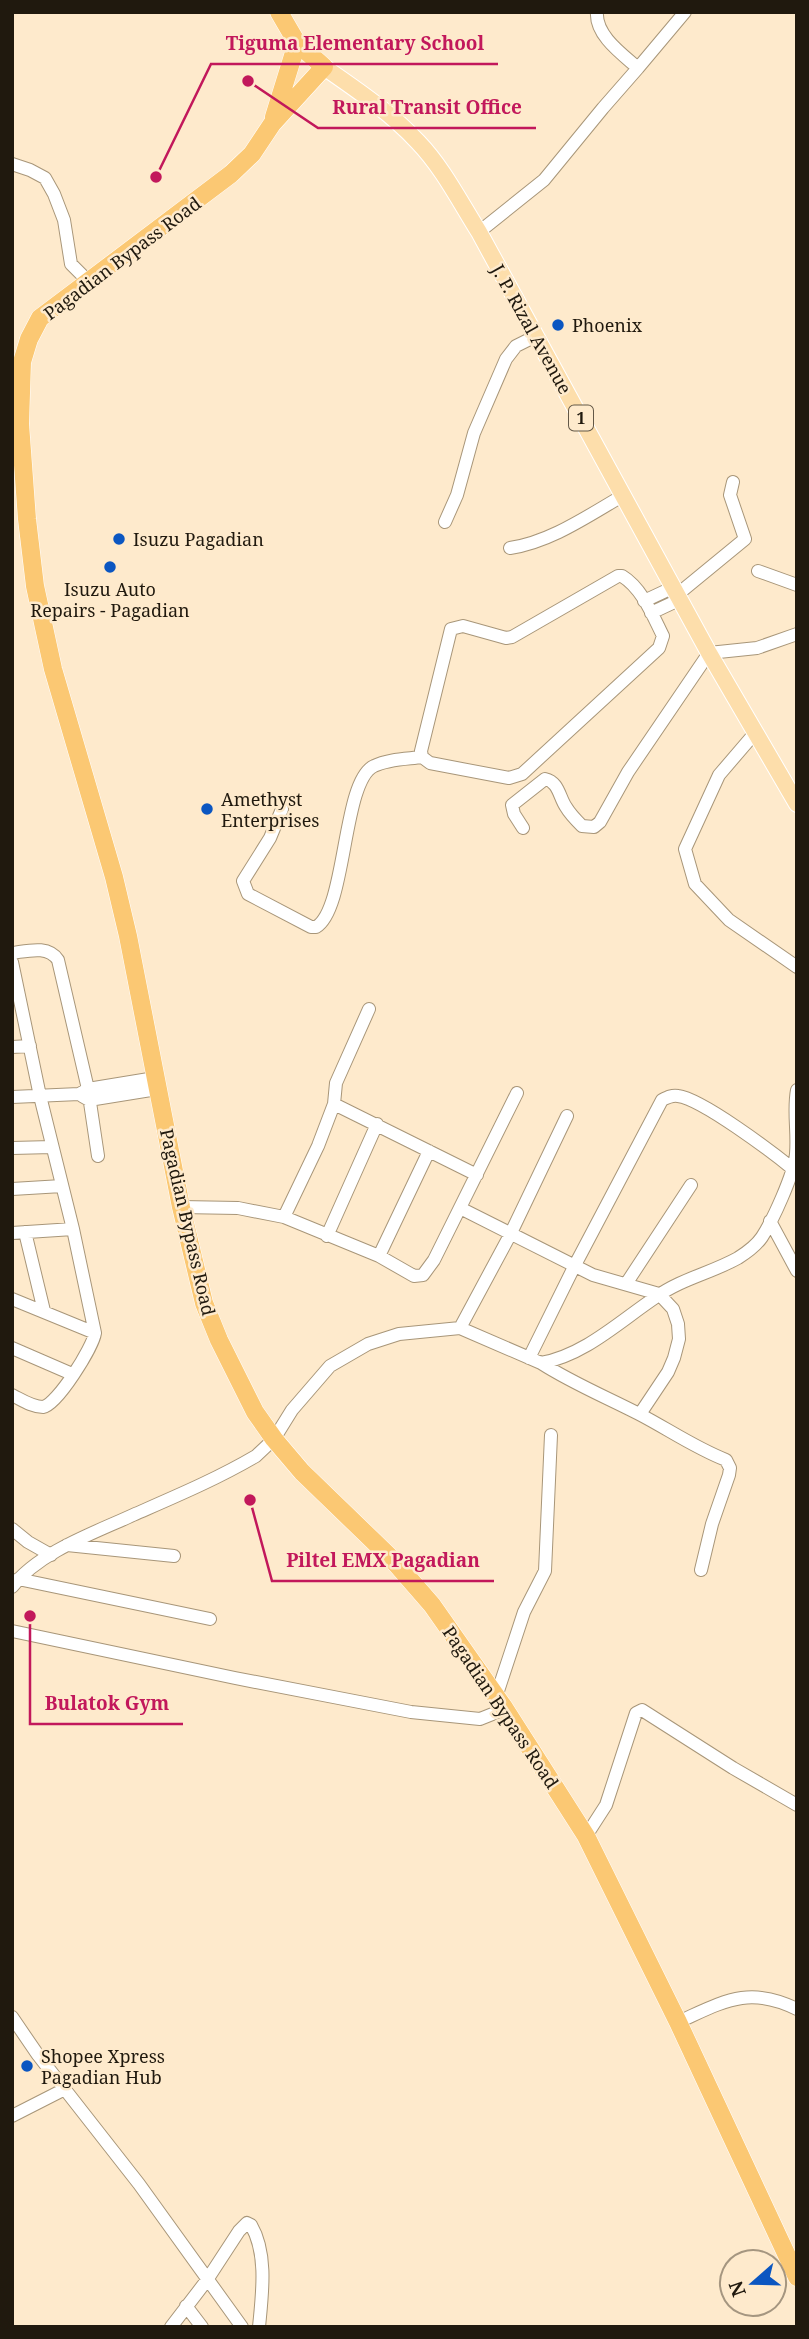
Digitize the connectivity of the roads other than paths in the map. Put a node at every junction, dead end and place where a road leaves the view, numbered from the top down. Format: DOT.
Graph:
graph roads {
  1 [pos="279,12"];
  2 [pos="597,12"];
  3 [pos="685,12"];
  4 [pos="297,43"];
  5 [pos="324,67"];
  6 [pos="638,68"];
  7 [pos="272,124"];
  8 [pos="12,164"];
  9 [pos="479,232"];
  10 [pos="88,281"];
  11 [pos="536,336"];
  12 [pos="17,447"];
  13 [pos="733,482"];
  14 [pos="624,495"];
  15 [pos="445,522"];
  16 [pos="510,548"];
  17 [pos="758,571"];
  18 [pos="797,585"];
  19 [pos="678,593"];
  20 [pos="644,601"];
  21 [pos="651,613"];
  22 [pos="796,632"];
  23 [pos="709,653"];
  24 [pos="755,733"];
  25 [pos="422,757"];
  26 [pos="797,804"];
  27 [pos="282,809"];
  28 [pos="523,828"];
  29 [pos="12,953"];
  30 [pos="12,962"];
  31 [pos="797,967"];
  32 [pos="16,997"];
  33 [pos="369,1009"];
  34 [pos="30,1046"];
  35 [pos="12,1047"];
  36 [pos="156,1083"];
  37 [pos="797,1090"];
  38 [pos="517,1093"];
  39 [pos="85,1094"];
  40 [pos="40,1096"];
  41 [pos="12,1097"];
  42 [pos="334,1104"];
  43 [pos="567,1116"];
  44 [pos="377,1124"];
  45 [pos="52,1147"];
  46 [pos="12,1148"];
  47 [pos="429,1151"];
  48 [pos="98,1156"];
  49 [pos="793,1169"];
  50 [pos="477,1175"];
  51 [pos="691,1185"];
  52 [pos="62,1186"];
  53 [pos="12,1189"];
  54 [pos="181,1207"];
  55 [pos="460,1208"];
  56 [pos="284,1217"];
  57 [pos="770,1222"];
  58 [pos="73,1229"];
  59 [pos="19,1233"];
  60 [pos="510,1235"];
  61 [pos="327,1236"];
  62 [pos="379,1256"];
  63 [pos="575,1265"];
  64 [pos="797,1271"];
  65 [pos="626,1284"];
  66 [pos="659,1294"];
  67 [pos="12,1299"];
  68 [pos="44,1311"];
  69 [pos="460,1328"];
  70 [pos="95,1333"];
  71 [pos="12,1348"];
  72 [pos="535,1360"];
  73 [pos="72,1374"];
  74 [pos="12,1395"];
  75 [pos="640,1414"];
  76 [pos="551,1435"];
  77 [pos="274,1439"];
  78 [pos="12,1529"];
  79 [pos="67,1545"];
  80 [pos="51,1555"];
  81 [pos="174,1556"];
  82 [pos="701,1570"];
  83 [pos="15,1583"];
  84 [pos="210,1619"];
  85 [pos="12,1631"];
  86 [pos="501,1703"];
  87 [pos="797,1805"];
  88 [pos="586,1836"];
  89 [pos="797,2009"];
  90 [pos="12,2017"];
  91 [pos="678,2022"];
  92 [pos="65,2089"];
  93 [pos="12,2116"];
  94 [pos="797,2277"];
  95 [pos="207,2280"];
  96 [pos="186,2306"];
  97 [pos="230,2312"];
  98 [pos="171,2327"];
  99 [pos="202,2327"];
  100 [pos="228,2327"];
  101 [pos="242,2327"];
  102 [pos="259,2327"];
  1 -- 4 [label="highway, 1"];
  2 -- 6 [label="street"];
  3 -- 6 [label="street"];
  4 -- 5 [label="highway, J. P. Rizal Avenue / 1"];
  4 -- 7 [label="highway, Pagadian Bypass Road"];
  5 -- 7 [label="highway, Pagadian Bypass Road"];
  5 -- 9 [label="main road, J. P. Rizal Avenue / 1"];
  6 -- 9 [label="street"];
  7 -- 10 [label="highway, Pagadian Bypass Road"];
  8 -- 10 [label="street"];
  9 -- 11 [label="main road, J. P. Rizal Avenue / 1"];
  10 -- 12 [label="highway, Pagadian Bypass Road"];
  11 -- 14 [label="main road, J. P. Rizal Avenue / 1"];
  11 -- 15 [label="street"];
  12 -- 36 [label="highway, Pagadian Bypass Road"];
  13 -- 19 [label="street"];
  14 -- 16 [label="street"];
  14 -- 19 [label="main road, J. P. Rizal Avenue / 1"];
  17 -- 18 [label="street"];
  19 -- 20 [label="street"];
  19 -- 21 [label="street"];
  19 -- 23 [label="main road, J. P. Rizal Avenue / 1"];
  20 -- 21 [label="street"];
  20 -- 25 [label="street"];
  21 -- 25 [label="street"];
  22 -- 23 [label="street"];
  23 -- 24 [label="main road, J. P. Rizal Avenue / 1"];
  23 -- 28 [label="street"];
  24 -- 26 [label="main road, J. P. Rizal Avenue / 1"];
  24 -- 31 [label="street"];
  25 -- 27 [label="street"];
  29 -- 39 [label="street"];
  30 -- 32 [label="street"];
  32 -- 34 [label="street"];
  33 -- 42 [label="street"];
  34 -- 35 [label="street"];
  34 -- 40 [label="street"];
  36 -- 39 [label="street"];
  36 -- 54 [label="highway, Pagadian Bypass Road"];
  37 -- 49 [label="street"];
  38 -- 50 [label="street"];
  39 -- 40 [label="street"];
  39 -- 48 [label="street"];
  40 -- 41 [label="street"];
  40 -- 45 [label="street"];
  42 -- 44 [label="street"];
  42 -- 56 [label="street"];
  43 -- 60 [label="street"];
  44 -- 47 [label="street"];
  44 -- 61 [label="street"];
  45 -- 46 [label="street"];
  45 -- 52 [label="street"];
  47 -- 50 [label="street"];
  47 -- 62 [label="street"];
  49 -- 57 [label="street"];
  49 -- 63 [label="street"];
  50 -- 55 [label="street"];
  51 -- 65 [label="street"];
  52 -- 53 [label="street"];
  52 -- 58 [label="street"];
  54 -- 56 [label="street"];
  54 -- 77 [label="highway, Pagadian Bypass Road"];
  55 -- 60 [label="street"];
  55 -- 62 [label="street"];
  56 -- 61 [label="street"];
  57 -- 64 [label="street"];
  57 -- 66 [label="street"];
  58 -- 59 [label="street"];
  58 -- 70 [label="street"];
  59 -- 68 [label="street"];
  60 -- 63 [label="street"];
  60 -- 69 [label="street"];
  61 -- 62 [label="street"];
  63 -- 65 [label="street"];
  63 -- 72 [label="street"];
  65 -- 66 [label="street"];
  66 -- 72 [label="street"];
  66 -- 75 [label="street"];
  67 -- 68 [label="street"];
  68 -- 70 [label="street"];
  69 -- 72 [label="street"];
  69 -- 77 [label="street"];
  70 -- 73 [label="street"];
  71 -- 73 [label="street"];
  72 -- 75 [label="street"];
  73 -- 74 [label="street"];
  75 -- 82 [label="street"];
  76 -- 86 [label="street"];
  77 -- 79 [label="street"];
  77 -- 86 [label="highway, Pagadian Bypass Road"];
  78 -- 80 [label="street"];
  79 -- 80 [label="street"];
  79 -- 81 [label="street"];
  80 -- 83 [label="street"];
  83 -- 84 [label="street"];
  85 -- 86 [label="street"];
  86 -- 88 [label="highway, Pagadian Bypass Road"];
  87 -- 88 [label="street"];
  88 -- 91 [label="highway, Pagadian Bypass Road"];
  89 -- 91 [label="street"];
  90 -- 92 [label="street"];
  91 -- 94 [label="highway, Pagadian Bypass Road"];
  92 -- 93 [label="street"];
  92 -- 95 [label="street"];
  95 -- 96 [label="street"];
  95 -- 97 [label="street"];
  95 -- 102 [label="street"];
  96 -- 98 [label="street"];
  96 -- 99 [label="street"];
  97 -- 100 [label="street"];
  97 -- 101 [label="street"];
}
